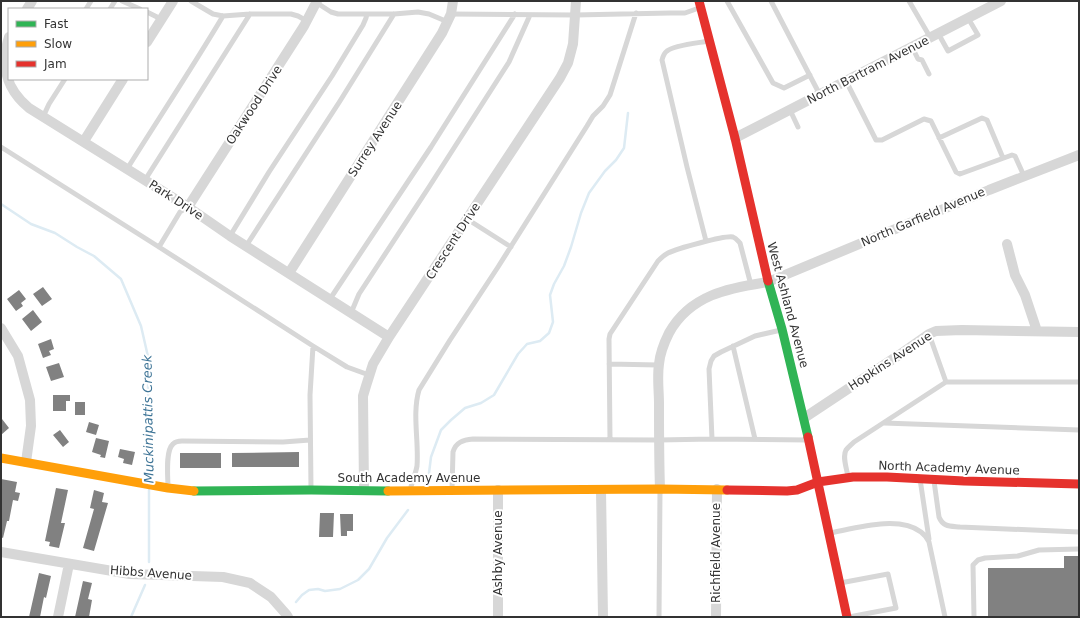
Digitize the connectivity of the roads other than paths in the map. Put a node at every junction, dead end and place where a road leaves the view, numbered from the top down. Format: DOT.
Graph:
graph roads {
  1 [pos="122,1"];
  2 [pos="173,1"];
  3 [pos="191,1"];
  4 [pos="453,1"];
  5 [pos="576,1"];
  6 [pos="727,1"];
  7 [pos="771,1"];
  8 [pos="909,1"];
  9 [pos="1001,1"];
  10 [pos="317,2"];
  11 [pos="700,4"];
  12 [pos="138,8"];
  13 [pos="148,12"];
  14 [pos="250,14"];
  15 [pos="367,14"];
  16 [pos="394,14"];
  17 [pos="515,14"];
  18 [pos="575,14"];
  19 [pos="636,14"];
  20 [pos="530,15"];
  21 [pos="223,16"];
  22 [pos="450,18"];
  23 [pos="968,18"];
  24 [pos="161,19"];
  25 [pos="307,21"];
  26 [pos="934,35"];
  27 [pos="8,40"];
  28 [pos="148,40"];
  29 [pos="710,40"];
  30 [pos="912,47"];
  31 [pos="929,74"];
  32 [pos="810,76"];
  33 [pos="64,80"];
  34 [pos="122,80"];
  35 [pos="846,81"];
  36 [pos="820,94"];
  37 [pos="790,110"];
  38 [pos="43,117"];
  39 [pos="798,127"];
  40 [pos="735,138"];
  41 [pos="939,138"];
  42 [pos="84,141"];
  43 [pos="1,147"];
  44 [pos="1079,155"];
  45 [pos="1003,158"];
  46 [pos="127,169"];
  47 [pos="1024,176"];
  48 [pos="145,180"];
  49 [pos="188,207"];
  50 [pos="467,219"];
  51 [pos="230,236"];
  52 [pos="706,241"];
  53 [pos="1007,244"];
  54 [pos="246,246"];
  55 [pos="159,247"];
  56 [pos="511,247"];
  57 [pos="289,273"];
  58 [pos="768,282"];
  59 [pos="751,285"];
  60 [pos="330,300"];
  61 [pos="352,313"];
  62 [pos="1,328"];
  63 [pos="782,329"];
  64 [pos="1037,331"];
  65 [pos="1079,332"];
  66 [pos="929,334"];
  67 [pos="389,337"];
  68 [pos="313,346"];
  69 [pos="733,346"];
  70 [pos="609,364"];
  71 [pos="658,365"];
  72 [pos="369,375"];
  73 [pos="946,382"];
  74 [pos="1079,382"];
  75 [pos="804,418"];
  76 [pos="884,423"];
  77 [pos="1079,430"];
  78 [pos="712,439"];
  79 [pos="755,439"];
  80 [pos="310,440"];
  81 [pos="610,440"];
  82 [pos="659,440"];
  83 [pos="809,440"];
  84 [pos="1,458"];
  85 [pos="26,462"];
  86 [pos="848,478"];
  87 [pos="920,479"];
  88 [pos="934,480"];
  89 [pos="818,482"];
  90 [pos="1079,484"];
  91 [pos="168,488"];
  92 [pos="660,489"];
  93 [pos="716,489"];
  94 [pos="311,490"];
  95 [pos="364,490"];
  96 [pos="498,490"];
  97 [pos="601,490"];
  98 [pos="410,491"];
  99 [pos="452,491"];
  100 [pos="1079,532"];
  101 [pos="829,533"];
  102 [pos="929,542"];
  103 [pos="1079,549"];
  104 [pos="1,552"];
  105 [pos="68,564"];
  106 [pos="839,583"];
  107 [pos="58,617"];
  108 [pos="288,617"];
  109 [pos="498,617"];
  110 [pos="603,617"];
  111 [pos="658,617"];
  112 [pos="716,617"];
  113 [pos="848,617"];
  114 [pos="945,617"];
  115 [pos="974,617"];
  1 -- 12 [label="lane"];
  2 -- 24 [label="street"];
  3 -- 21 [label="lane"];
  4 -- 22 [label="street, Surrey Avenue"];
  5 -- 18 [label="street, Crescent Drive"];
  6 -- 32 [label="lane"];
  7 -- 32 [label="lane"];
  8 -- 26 [label="lane"];
  9 -- 23 [label="street, North Bartram Avenue"];
  10 -- 15 [label="lane"];
  10 -- 25 [label="street, Oakwood Drive"];
  11 -- 19 [label="lane"];
  11 -- 29 [label="street, West Ashland Avenue"];
  13 -- 24 [label="lane"];
  14 -- 21 [label="lane"];
  14 -- 25 [label="lane"];
  14 -- 48 [label="lane"];
  15 -- 16 [label="lane"];
  15 -- 51 [label="lane"];
  16 -- 22 [label="lane"];
  16 -- 54 [label="lane"];
  17 -- 20 [label="lane"];
  17 -- 22 [label="lane"];
  17 -- 60 [label="lane"];
  18 -- 19 [label="lane"];
  18 -- 20 [label="lane"];
  18 -- 50 [label="street, Crescent Drive"];
  19 -- 56 [label="lane"];
  20 -- 61 [label="lane"];
  21 -- 46 [label="lane"];
  22 -- 57 [label="street, Surrey Avenue"];
  23 -- 26 [label="street, North Bartram Avenue"];
  23 -- 26 [label="lane"];
  24 -- 28 [label="street"];
  25 -- 49 [label="street, Oakwood Drive"];
  26 -- 30 [label="street, North Bartram Avenue"];
  27 -- 38 [label="street, Park Drive"];
  29 -- 40 [label="street, West Ashland Avenue"];
  29 -- 52 [label="lane"];
  30 -- 31 [label="lane"];
  30 -- 35 [label="street, North Bartram Avenue"];
  32 -- 36 [label="lane"];
  33 -- 38 [label="lane"];
  34 -- 42 [label="street"];
  35 -- 36 [label="street, North Bartram Avenue"];
  35 -- 41 [label="lane"];
  36 -- 37 [label="street, North Bartram Avenue"];
  37 -- 39 [label="lane"];
  37 -- 40 [label="street, North Bartram Avenue"];
  38 -- 42 [label="street, Park Drive"];
  40 -- 58 [label="street, West Ashland Avenue"];
  41 -- 45 [label="lane"];
  41 -- 45 [label="lane"];
  42 -- 46 [label="street, Park Drive"];
  43 -- 55 [label="lane"];
  44 -- 47 [label="street, North Garfield Avenue"];
  45 -- 47 [label="lane"];
  46 -- 48 [label="street, Park Drive"];
  47 -- 58 [label="street, North Garfield Avenue"];
  48 -- 49 [label="street, Park Drive"];
  49 -- 51 [label="street, Park Drive"];
  49 -- 55 [label="lane"];
  50 -- 56 [label="lane"];
  50 -- 67 [label="street, Crescent Drive"];
  51 -- 54 [label="street, Park Drive"];
  52 -- 59 [label="lane"];
  52 -- 70 [label="lane"];
  53 -- 64 [label="street"];
  54 -- 57 [label="street, Park Drive"];
  55 -- 68 [label="lane"];
  56 -- 98 [label="lane"];
  57 -- 60 [label="street, Park Drive"];
  58 -- 59 [label="street, North Garfield Avenue"];
  58 -- 63 [label="street, West Ashland Avenue"];
  59 -- 71 [label="street, North Garfield Avenue"];
  60 -- 61 [label="street, Park Drive"];
  61 -- 67 [label="street, Park Drive"];
  62 -- 85 [label="street"];
  63 -- 69 [label="lane"];
  63 -- 75 [label="street, West Ashland Avenue"];
  64 -- 65 [label="street, Hopkins Avenue"];
  64 -- 66 [label="street, Hopkins Avenue"];
  66 -- 73 [label="lane"];
  66 -- 75 [label="street, Hopkins Avenue"];
  67 -- 72 [label="street, Crescent Drive"];
  68 -- 72 [label="lane"];
  68 -- 80 [label="lane"];
  69 -- 78 [label="lane"];
  69 -- 79 [label="lane"];
  70 -- 71 [label="lane"];
  70 -- 81 [label="lane"];
  71 -- 82 [label="street, North Garfield Avenue"];
  72 -- 95 [label="street, Crescent Drive"];
  73 -- 74 [label="lane"];
  73 -- 76 [label="lane"];
  75 -- 83 [label="street, West Ashland Avenue"];
  76 -- 77 [label="lane"];
  76 -- 86 [label="lane"];
  78 -- 79 [label="lane"];
  78 -- 82 [label="lane"];
  79 -- 83 [label="lane"];
  80 -- 91 [label="lane"];
  80 -- 94 [label="lane"];
  81 -- 82 [label="lane"];
  81 -- 99 [label="lane"];
  82 -- 92 [label="street, North Garfield Avenue"];
  83 -- 89 [label="street, West Ashland Avenue"];
  84 -- 85 [label="street, South Academy Avenue"];
  85 -- 91 [label="street, South Academy Avenue"];
  86 -- 87 [label="street, North Academy Avenue"];
  86 -- 89 [label="street, North Academy Avenue"];
  87 -- 88 [label="street, North Academy Avenue"];
  87 -- 102 [label="lane"];
  88 -- 90 [label="street, North Academy Avenue"];
  88 -- 100 [label="lane"];
  89 -- 93 [label="street, South Academy Avenue"];
  89 -- 101 [label="street, West Ashland Avenue"];
  91 -- 94 [label="street, South Academy Avenue"];
  92 -- 93 [label="street, South Academy Avenue"];
  92 -- 97 [label="street, South Academy Avenue"];
  92 -- 111 [label="lane"];
  93 -- 112 [label="street, Richfield Avenue"];
  94 -- 95 [label="street, South Academy Avenue"];
  95 -- 98 [label="street, South Academy Avenue"];
  96 -- 97 [label="street, South Academy Avenue"];
  96 -- 99 [label="street, South Academy Avenue"];
  96 -- 109 [label="street, Ashby Avenue"];
  97 -- 110 [label="street"];
  98 -- 99 [label="street, South Academy Avenue"];
  101 -- 102 [label="lane"];
  101 -- 106 [label="street, West Ashland Avenue"];
  102 -- 114 [label="lane"];
  103 -- 115 [label="lane"];
  104 -- 105 [label="street, Hibbs Avenue"];
  105 -- 107 [label="street"];
  105 -- 108 [label="street, Hibbs Avenue"];
  106 -- 113 [label="street, West Ashland Avenue"];
  106 -- 113 [label="lane"];
}
